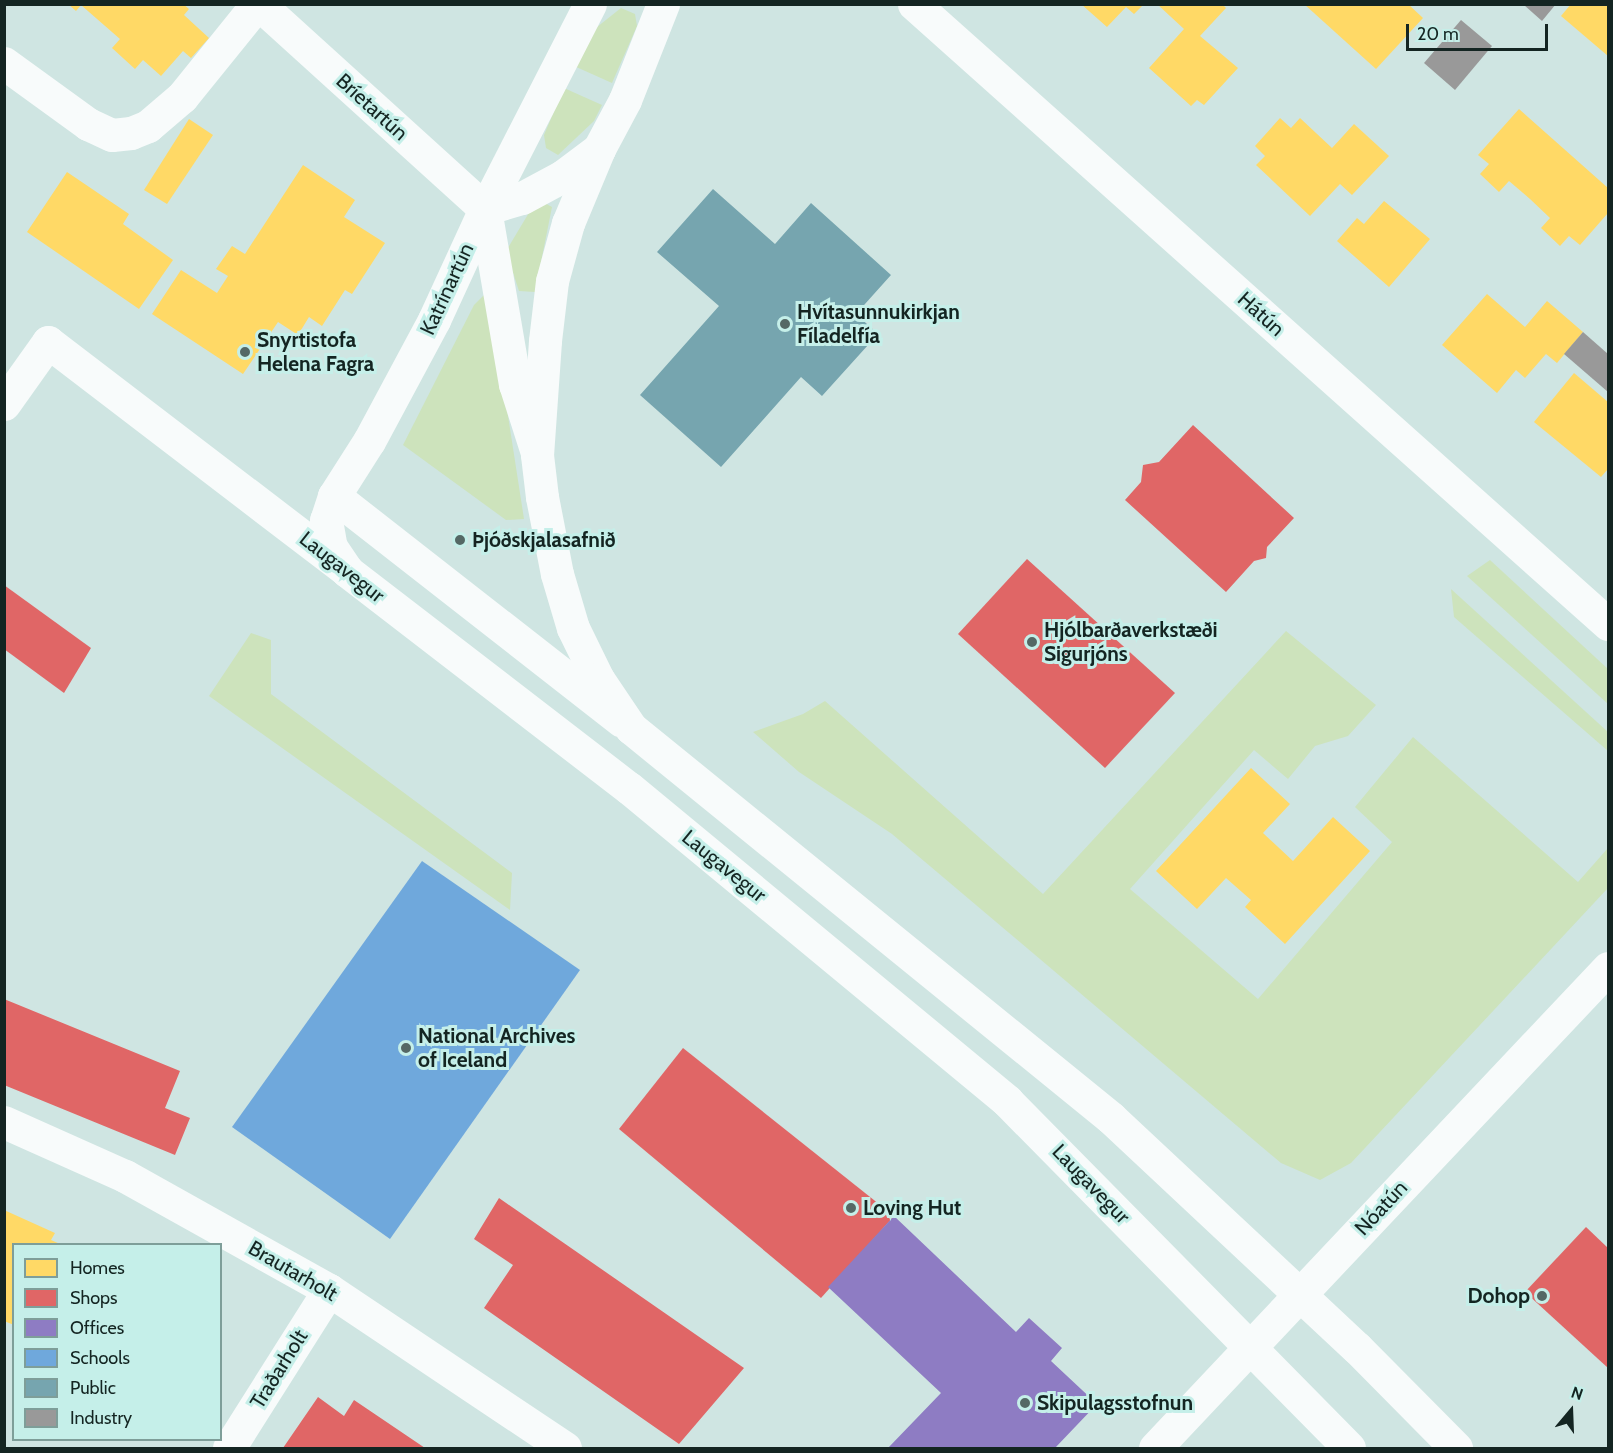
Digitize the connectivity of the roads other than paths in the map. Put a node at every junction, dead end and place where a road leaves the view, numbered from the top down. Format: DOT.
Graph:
graph roads {
  1 [pos="258,4"];
  2 [pos="591,4"];
  3 [pos="663,4"];
  4 [pos="914,4"];
  5 [pos="4,63"];
  6 [pos="599,149"];
  7 [pos="485,209"];
  8 [pos="4,404"];
  9 [pos="537,455"];
  10 [pos="334,496"];
  11 [pos="347,571"];
  12 [pos="1608,624"];
  13 [pos="630,728"];
  14 [pos="1608,968"];
  15 [pos="4,1122"];
  16 [pos="329,1290"];
  17 [pos="1300,1294"];
  18 [pos="1249,1347"];
  19 [pos="229,1449"];
  20 [pos="565,1449"];
  21 [pos="1155,1449"];
  22 [pos="1349,1449"];
  23 [pos="1456,1449"];
  1 -- 5 [label="street"];
  1 -- 7 [label="street, Bríetartún"];
  2 -- 7 [label="street, Katrínartún"];
  3 -- 6 [label="street"];
  4 -- 12 [label="street, Hátún"];
  6 -- 7 [label="street"];
  6 -- 9 [label="street"];
  7 -- 9 [label="street"];
  7 -- 10 [label="street, Katrínartún"];
  8 -- 11 [label="street, Laugavegur"];
  9 -- 13 [label="street"];
  10 -- 11 [label="street, Katrínartún"];
  10 -- 13 [label="street"];
  11 -- 18 [label="street, Laugavegur"];
  13 -- 17 [label="street"];
  14 -- 17 [label="street, Nóatún"];
  15 -- 16 [label="street, Brautarholt"];
  16 -- 19 [label="street, Traðarholt"];
  16 -- 20 [label="street, Brautarholt"];
  17 -- 18 [label="street, Nóatún"];
  17 -- 23 [label="street"];
  18 -- 21 [label="street, Nóatún"];
  18 -- 22 [label="street, Laugavegur"];
}
